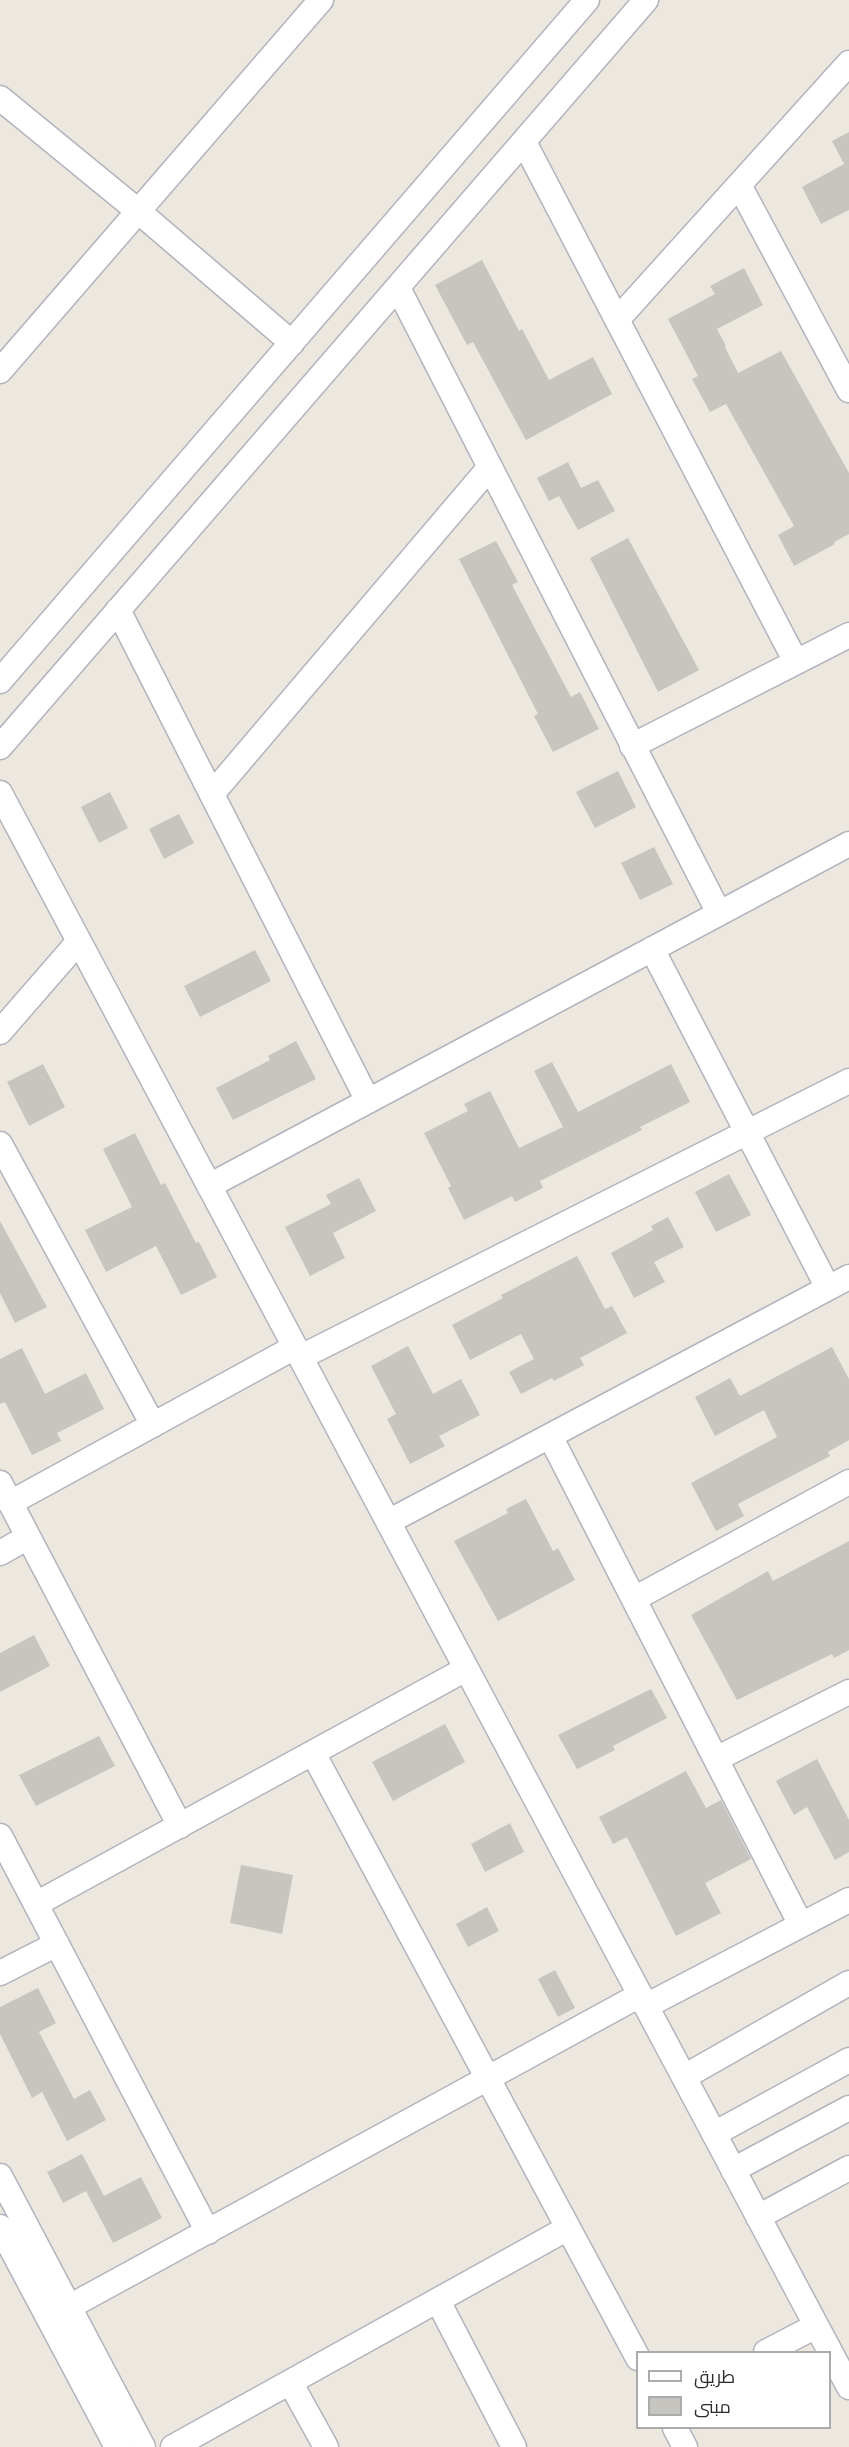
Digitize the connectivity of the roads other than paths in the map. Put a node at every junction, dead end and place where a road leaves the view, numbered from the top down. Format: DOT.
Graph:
graph roads {
  1 [pos="321,0"];
  2 [pos="587,0"];
  3 [pos="646,0"];
  4 [pos="849,63"];
  5 [pos="0,98"];
  6 [pos="524,141"];
  7 [pos="739,185"];
  8 [pos="138,211"];
  9 [pos="398,288"];
  10 [pos="617,320"];
  11 [pos="292,343"];
  12 [pos="0,370"];
  13 [pos="849,390"];
  14 [pos="490,467"];
  15 [pos="118,610"];
  16 [pos="849,634"];
  17 [pos="8,655"];
  18 [pos="796,662"];
  19 [pos="0,681"];
  20 [pos="633,746"];
  21 [pos="0,747"];
  22 [pos="0,793"];
  23 [pos="212,794"];
  24 [pos="849,844"];
  25 [pos="719,914"];
  26 [pos="79,940"];
  27 [pos="652,949"];
  28 [pos="0,1032"];
  29 [pos="849,1081"];
  30 [pos="368,1101"];
  31 [pos="747,1132"];
  32 [pos="0,1143"];
  33 [pos="209,1186"];
  34 [pos="849,1277"];
  35 [pos="828,1288"];
  36 [pos="298,1352"];
  37 [pos="153,1425"];
  38 [pos="550,1436"];
  39 [pos="849,1482"];
  40 [pos="5,1493"];
  41 [pos="388,1521"];
  42 [pos="28,1537"];
  43 [pos="0,1553"];
  44 [pos="634,1599"];
  45 [pos="466,1669"];
  46 [pos="849,1692"];
  47 [pos="314,1753"];
  48 [pos="716,1759"];
  49 [pos="180,1826"];
  50 [pos="0,1836"];
  51 [pos="849,1900"];
  52 [pos="36,1904"];
  53 [pos="801,1925"];
  54 [pos="57,1944"];
  55 [pos="0,1973"];
  56 [pos="849,1983"];
  57 [pos="643,2000"];
  58 [pos="849,2060"];
  59 [pos="684,2077"];
  60 [pos="488,2079"];
  61 [pos="849,2108"];
  62 [pos="714,2134"];
  63 [pos="849,2168"];
  64 [pos="733,2170"];
  65 [pos="0,2176"];
  66 [pos="758,2217"];
  67 [pos="0,2227"];
  68 [pos="568,2228"];
  69 [pos="208,2232"];
  70 [pos="438,2301"];
  71 [pos="69,2307"];
  72 [pos="816,2326"];
  73 [pos="768,2351"];
  74 [pos="830,2351"];
  75 [pos="636,2354"];
  76 [pos="831,2354"];
  77 [pos="290,2382"];
  78 [pos="849,2387"];
  79 [pos="100,2391"];
  80 [pos="676,2429"];
  81 [pos="117,2447"];
  82 [pos="143,2447"];
  83 [pos="173,2447"];
  84 [pos="326,2447"];
  85 [pos="514,2447"];
  86 [pos="685,2447"];
  1 -- 8 [label="street"];
  2 -- 11 [label="street"];
  3 -- 6 [label="street"];
  4 -- 7 [label="street"];
  5 -- 8 [label="street"];
  6 -- 9 [label="street"];
  6 -- 10 [label="street"];
  7 -- 10 [label="street"];
  7 -- 13 [label="street"];
  8 -- 11 [label="street"];
  8 -- 12 [label="street"];
  9 -- 14 [label="street"];
  9 -- 15 [label="street"];
  10 -- 18 [label="street"];
  11 -- 17 [label="street"];
  14 -- 20 [label="street"];
  14 -- 23 [label="street"];
  15 -- 21 [label="street"];
  15 -- 23 [label="street"];
  16 -- 18 [label="street"];
  17 -- 19 [label="street"];
  18 -- 20 [label="street"];
  20 -- 25 [label="street"];
  22 -- 26 [label="street"];
  23 -- 30 [label="street"];
  24 -- 25 [label="street"];
  25 -- 27 [label="street"];
  26 -- 28 [label="street"];
  26 -- 33 [label="street"];
  27 -- 30 [label="street"];
  27 -- 31 [label="street"];
  29 -- 31 [label="street"];
  30 -- 33 [label="street"];
  31 -- 35 [label="street"];
  31 -- 36 [label="street"];
  32 -- 37 [label="street"];
  33 -- 36 [label="street"];
  34 -- 35 [label="street"];
  35 -- 38 [label="street"];
  36 -- 37 [label="street"];
  36 -- 41 [label="street"];
  37 -- 40 [label="street"];
  38 -- 41 [label="street"];
  38 -- 44 [label="street"];
  39 -- 44 [label="street"];
  40 -- 42 [label="street"];
  41 -- 45 [label="street"];
  42 -- 43 [label="street"];
  42 -- 49 [label="street"];
  44 -- 48 [label="street"];
  45 -- 47 [label="street"];
  45 -- 57 [label="street"];
  46 -- 48 [label="street"];
  47 -- 49 [label="street"];
  47 -- 60 [label="street"];
  48 -- 53 [label="street"];
  49 -- 52 [label="street"];
  50 -- 52 [label="street"];
  51 -- 53 [label="street"];
  52 -- 54 [label="street"];
  53 -- 57 [label="street"];
  54 -- 55 [label="street"];
  54 -- 69 [label="street"];
  56 -- 59 [label="street"];
  57 -- 59 [label="street"];
  57 -- 60 [label="street"];
  58 -- 62 [label="street"];
  59 -- 62 [label="street"];
  60 -- 68 [label="street"];
  60 -- 69 [label="street"];
  61 -- 64 [label="street"];
  62 -- 64 [label="street"];
  63 -- 66 [label="street"];
  64 -- 66 [label="street"];
  65 -- 71 [label="street"];
  66 -- 72 [label="street"];
  67 -- 79 [label="street"];
  68 -- 70 [label="street"];
  68 -- 75 [label="street"];
  69 -- 71 [label="street"];
  70 -- 77 [label="street"];
  70 -- 85 [label="street"];
  71 -- 79 [label="street"];
  72 -- 73 [label="street"];
  72 -- 74 [label="street"];
  76 -- 78 [label="street"];
  77 -- 83 [label="street"];
  77 -- 84 [label="street"];
  79 -- 81 [label="street"];
  79 -- 82 [label="street"];
  80 -- 86 [label="street"];
}
